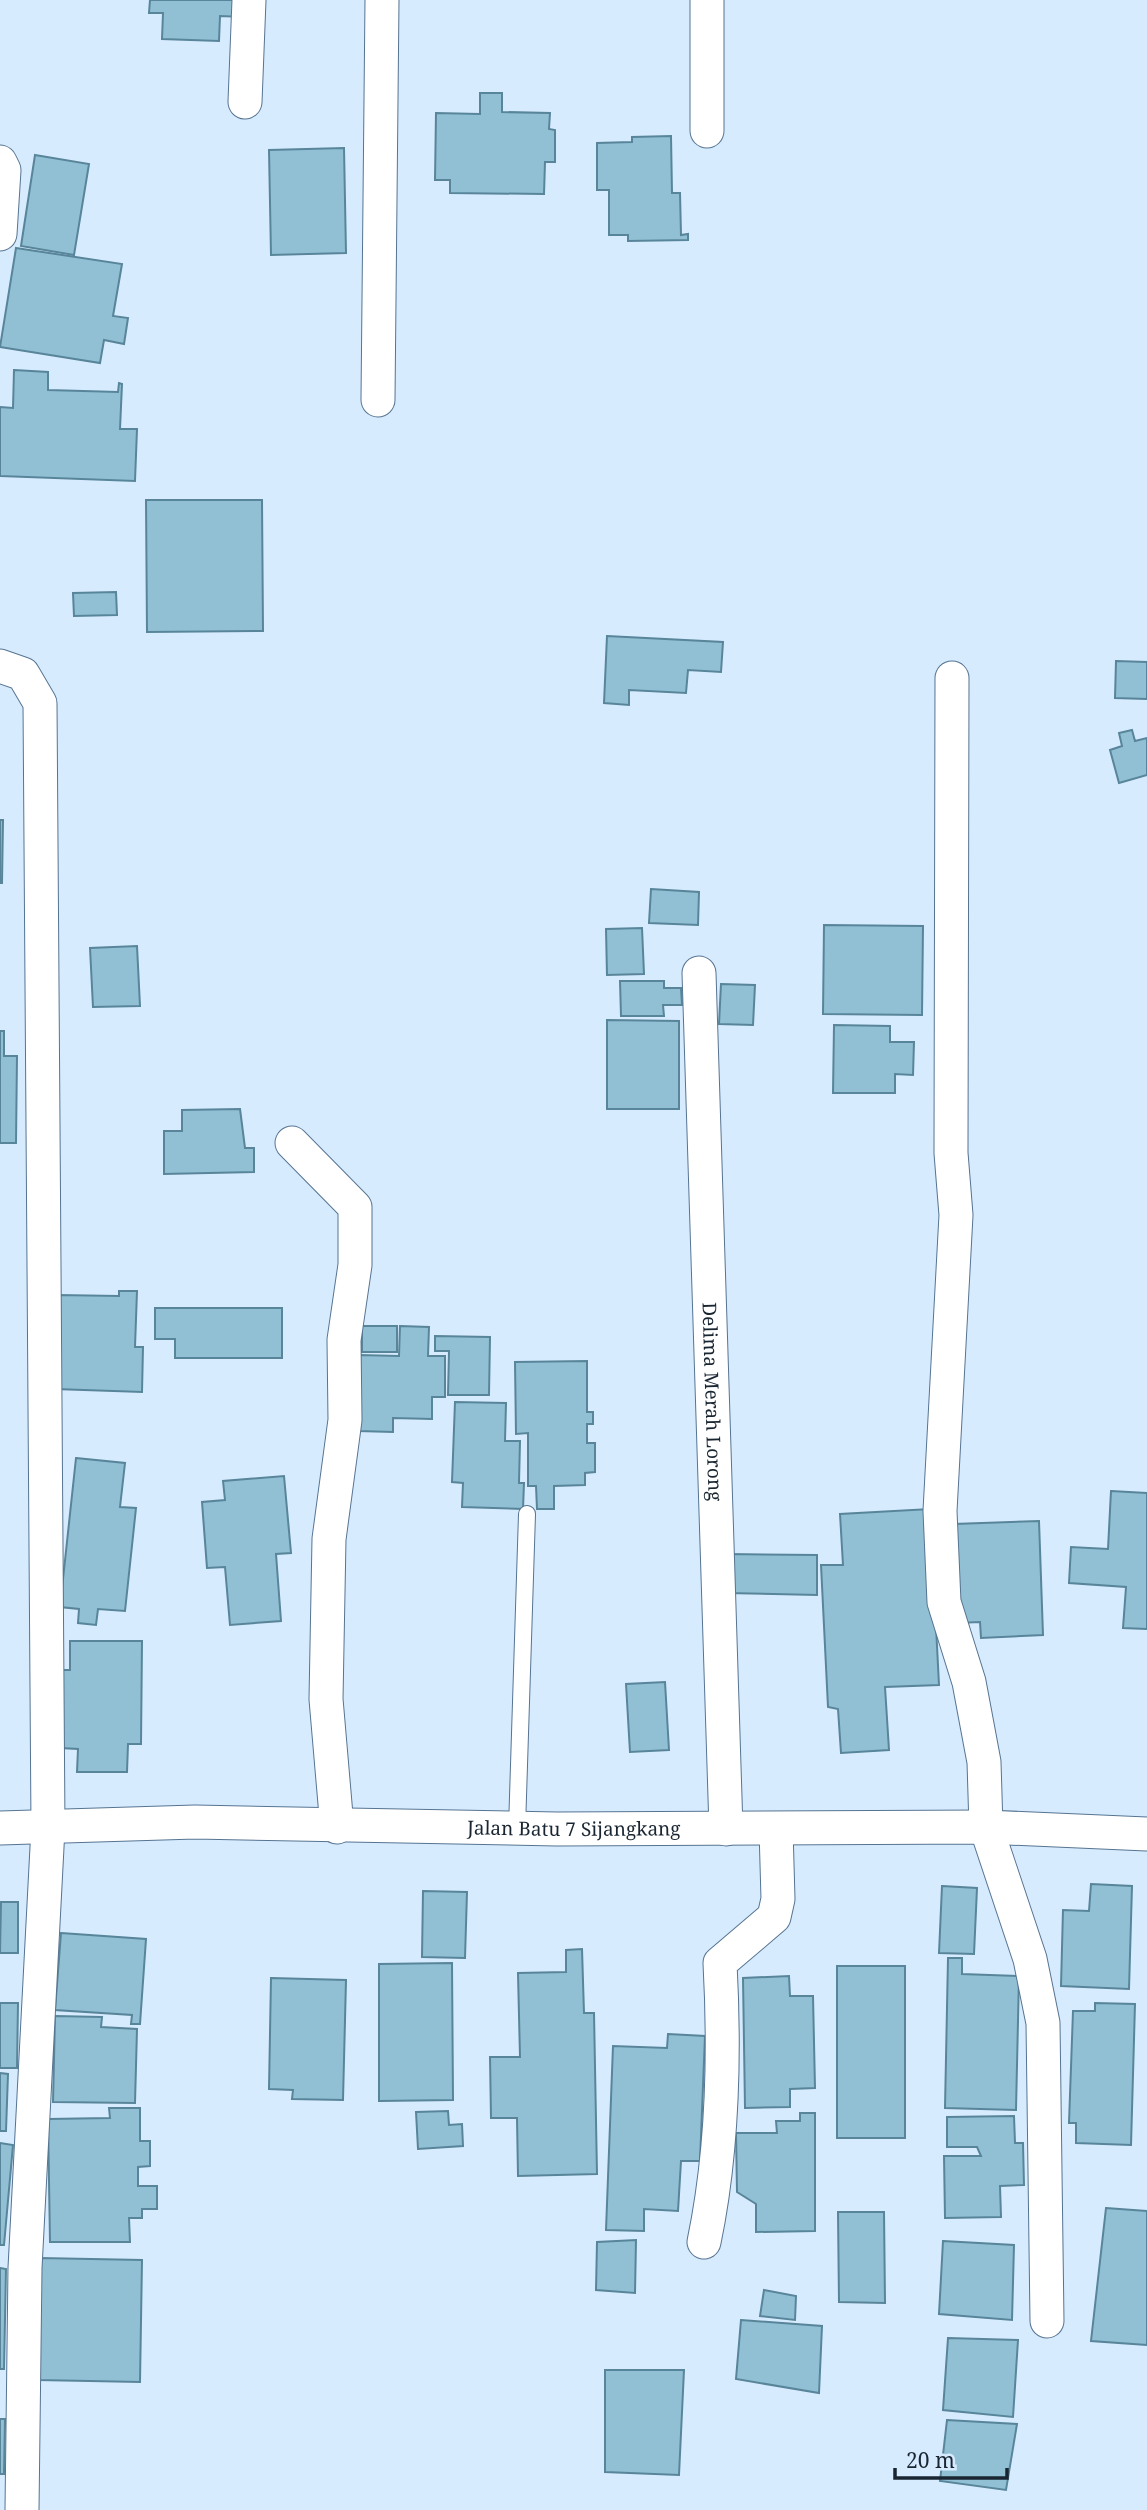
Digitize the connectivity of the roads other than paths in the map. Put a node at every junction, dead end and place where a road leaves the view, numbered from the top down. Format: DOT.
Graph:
graph roads {
  1 [pos="250,0"];
  2 [pos="382,0"];
  3 [pos="707,0"];
  4 [pos="246,102"];
  5 [pos="707,131"];
  6 [pos="0,162"];
  7 [pos="0,234"];
  8 [pos="378,400"];
  9 [pos="0,666"];
  10 [pos="952,678"];
  11 [pos="699,972"];
  12 [pos="292,1143"];
  13 [pos="527,1514"];
  14 [pos="337,1827"];
  15 [pos="986,1827"];
  16 [pos="0,1828"];
  17 [pos="48,1828"];
  18 [pos="517,1828"];
  19 [pos="726,1829"];
  20 [pos="776,1829"];
  21 [pos="1147,1835"];
  22 [pos="704,2242"];
  23 [pos="1047,2321"];
  24 [pos="22,2510"];
  1 -- 4 [label="street"];
  2 -- 8 [label="street"];
  3 -- 5 [label="street"];
  6 -- 7 [label="street"];
  9 -- 17 [label="street"];
  10 -- 15 [label="street"];
  11 -- 19 [label="street, Delima Merah Lorong"];
  12 -- 14 [label="street"];
  13 -- 18 [label="lane"];
  14 -- 17 [label="street, Jalan Batu 7 Sijangkang"];
  14 -- 18 [label="street, Jalan Batu 7 Sijangkang"];
  15 -- 20 [label="street, Jalan Batu 7 Sijangkang"];
  15 -- 21 [label="street, Jalan Batu 7 Sijangkang"];
  15 -- 23 [label="street"];
  16 -- 17 [label="street, Jalan Batu 7 Sijangkang"];
  17 -- 24 [label="street"];
  18 -- 19 [label="street, Jalan Batu 7 Sijangkang"];
  19 -- 20 [label="street, Jalan Batu 7 Sijangkang"];
  20 -- 22 [label="street"];
}
